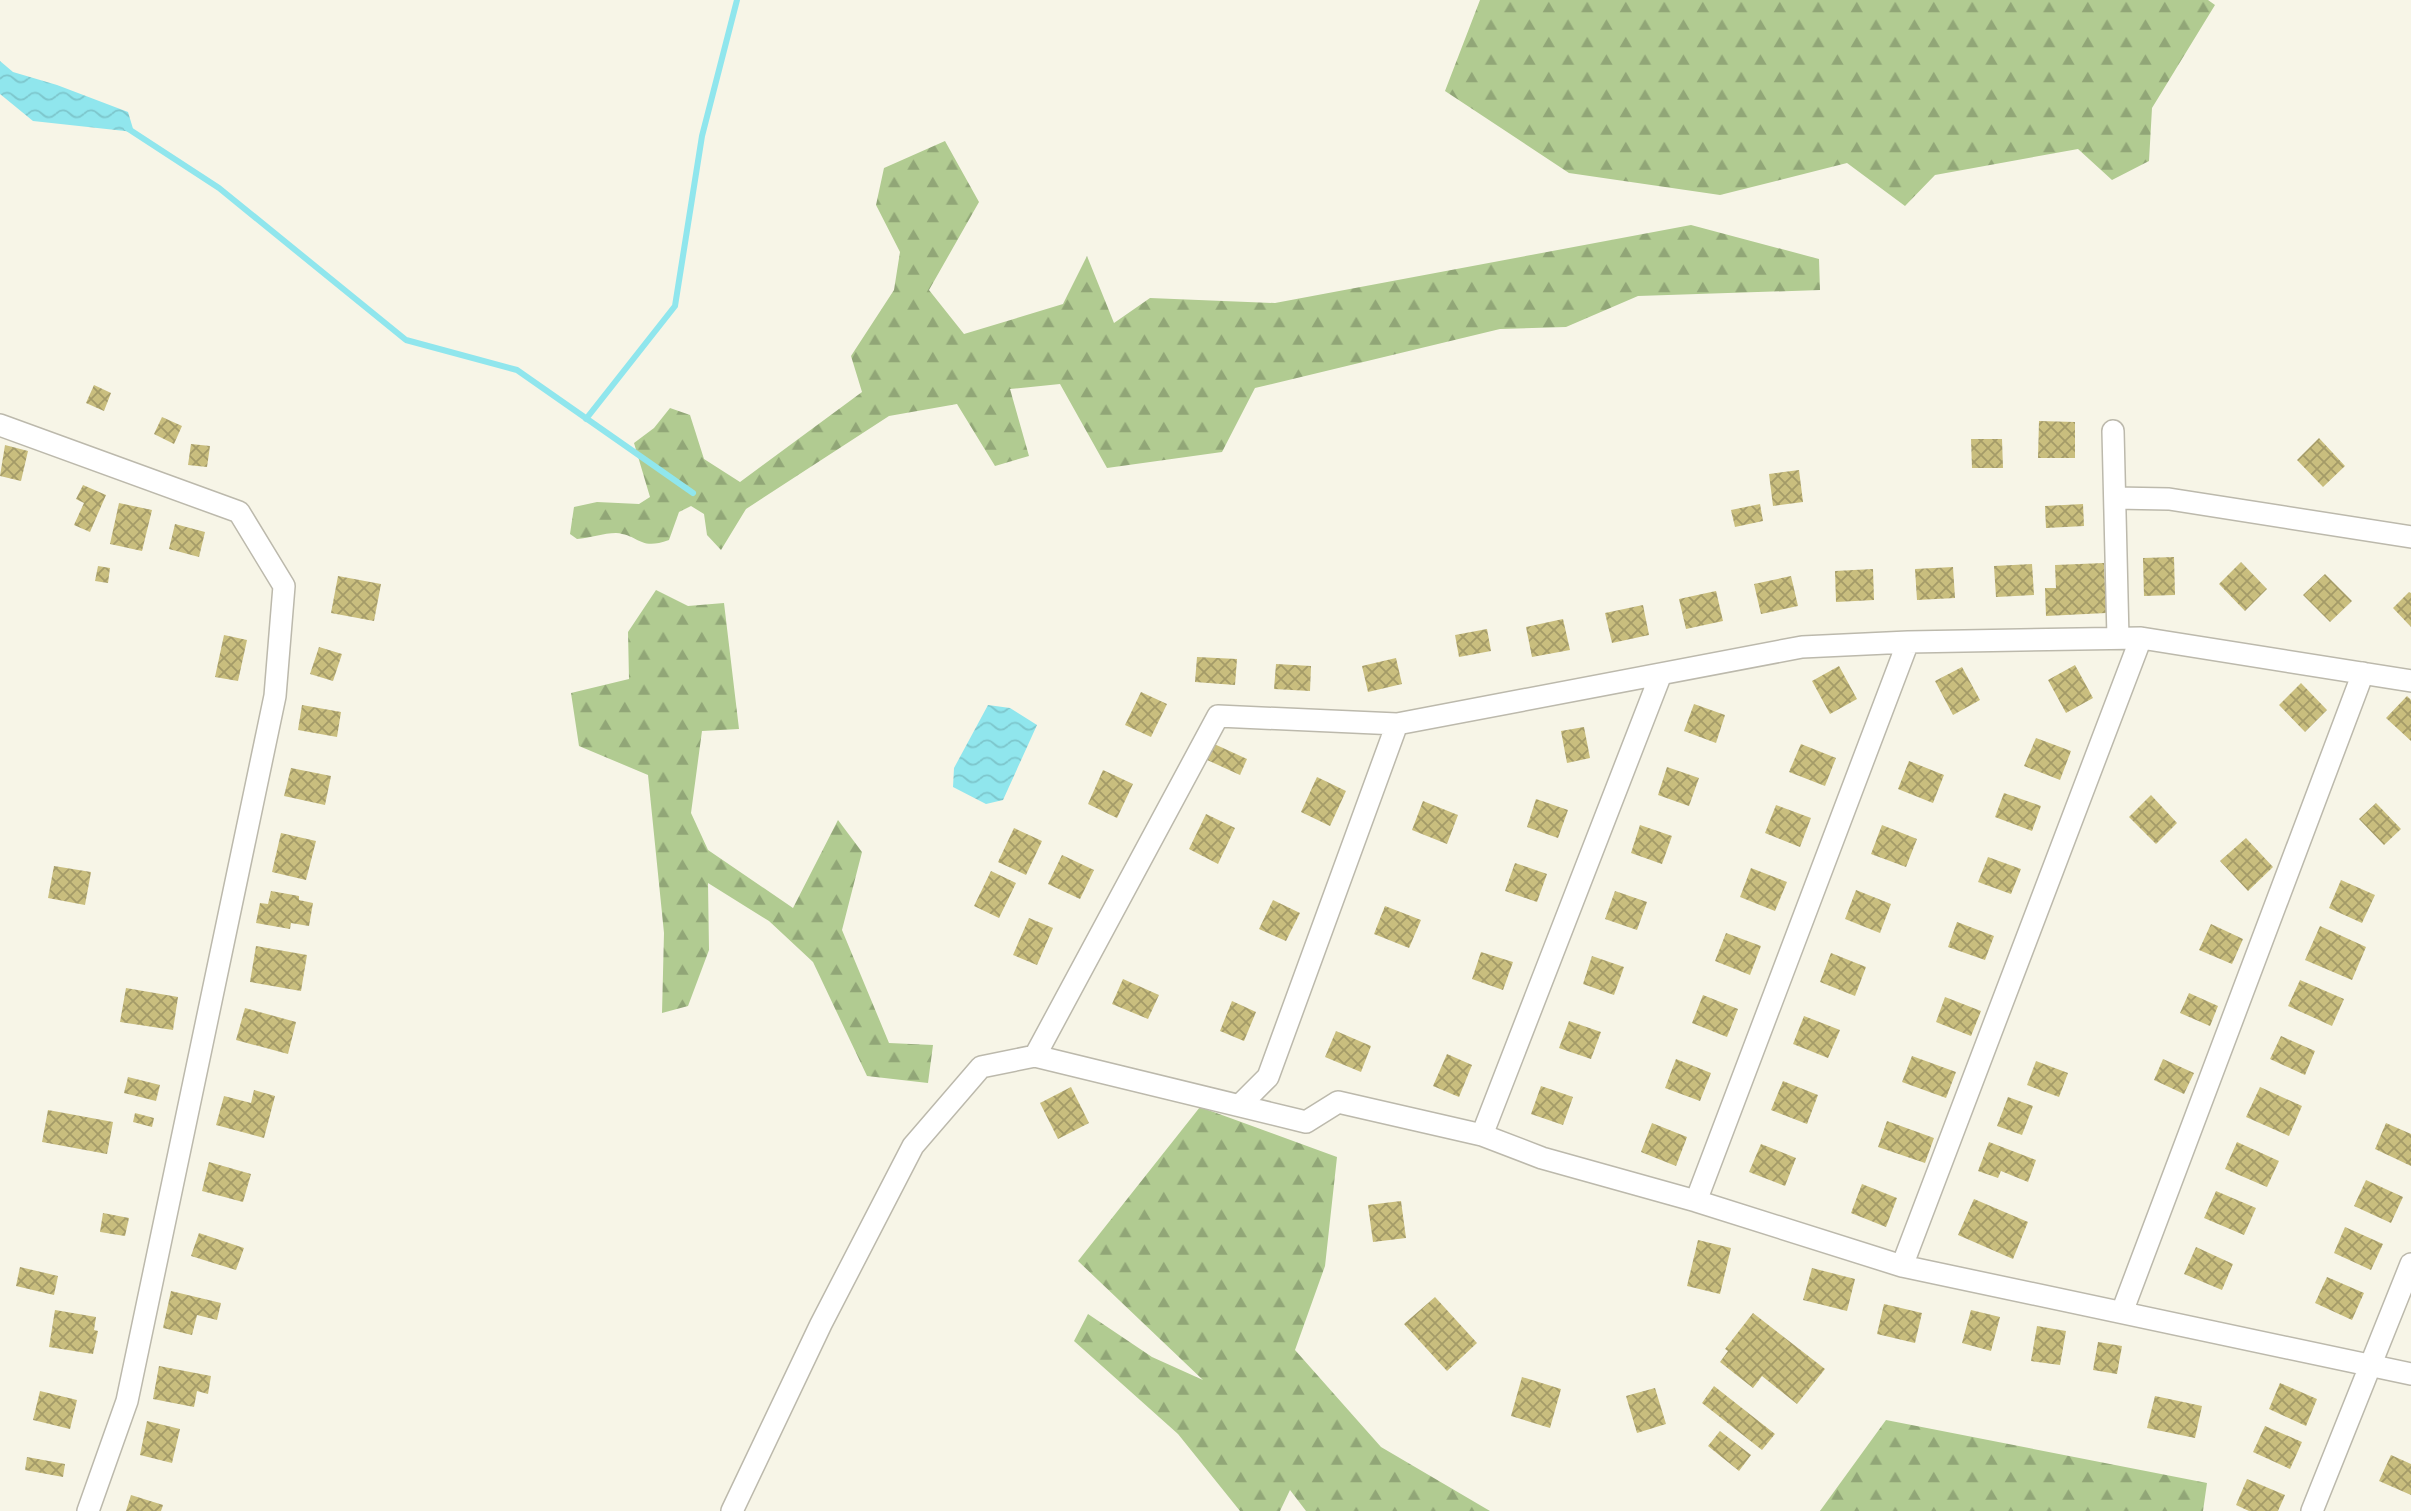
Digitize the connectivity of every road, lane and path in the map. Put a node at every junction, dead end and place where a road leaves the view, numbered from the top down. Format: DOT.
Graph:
graph roads {
  1 [pos="0,425"];
  2 [pos="2113,431"];
  3 [pos="2115,498"];
  4 [pos="2411,537"];
  5 [pos="2118,638"];
  6 [pos="2141,638"];
  7 [pos="1908,642"];
  8 [pos="2363,673"];
  9 [pos="1661,674"];
  10 [pos="2411,681"];
  11 [pos="1397,724"];
  12 [pos="1035,1056"];
  13 [pos="1240,1105"];
  14 [pos="1482,1135"];
  15 [pos="1696,1201"];
  16 [pos="2411,1264"];
  17 [pos="1902,1266"];
  18 [pos="2122,1312"];
  19 [pos="2373,1365"];
  20 [pos="2411,1374"];
  21 [pos="88,1511"];
  22 [pos="732,1511"];
  23 [pos="2312,1511"];
  1 -- 21 [label="street"];
  2 -- 3 [label="street"];
  3 -- 4 [label="street"];
  3 -- 5 [label="street"];
  5 -- 6 [label="street"];
  5 -- 7 [label="street"];
  6 -- 8 [label="street"];
  6 -- 17 [label="street"];
  7 -- 9 [label="street"];
  7 -- 15 [label="street"];
  8 -- 10 [label="street"];
  8 -- 18 [label="street"];
  9 -- 11 [label="street"];
  9 -- 14 [label="street"];
  11 -- 12 [label="street"];
  11 -- 13 [label="street"];
  12 -- 13 [label="street"];
  12 -- 22 [label="street"];
  13 -- 14 [label="street"];
  14 -- 15 [label="street"];
  15 -- 17 [label="street"];
  16 -- 19 [label="street"];
  17 -- 18 [label="street"];
  18 -- 19 [label="street"];
  19 -- 20 [label="street"];
  19 -- 23 [label="street"];
}
